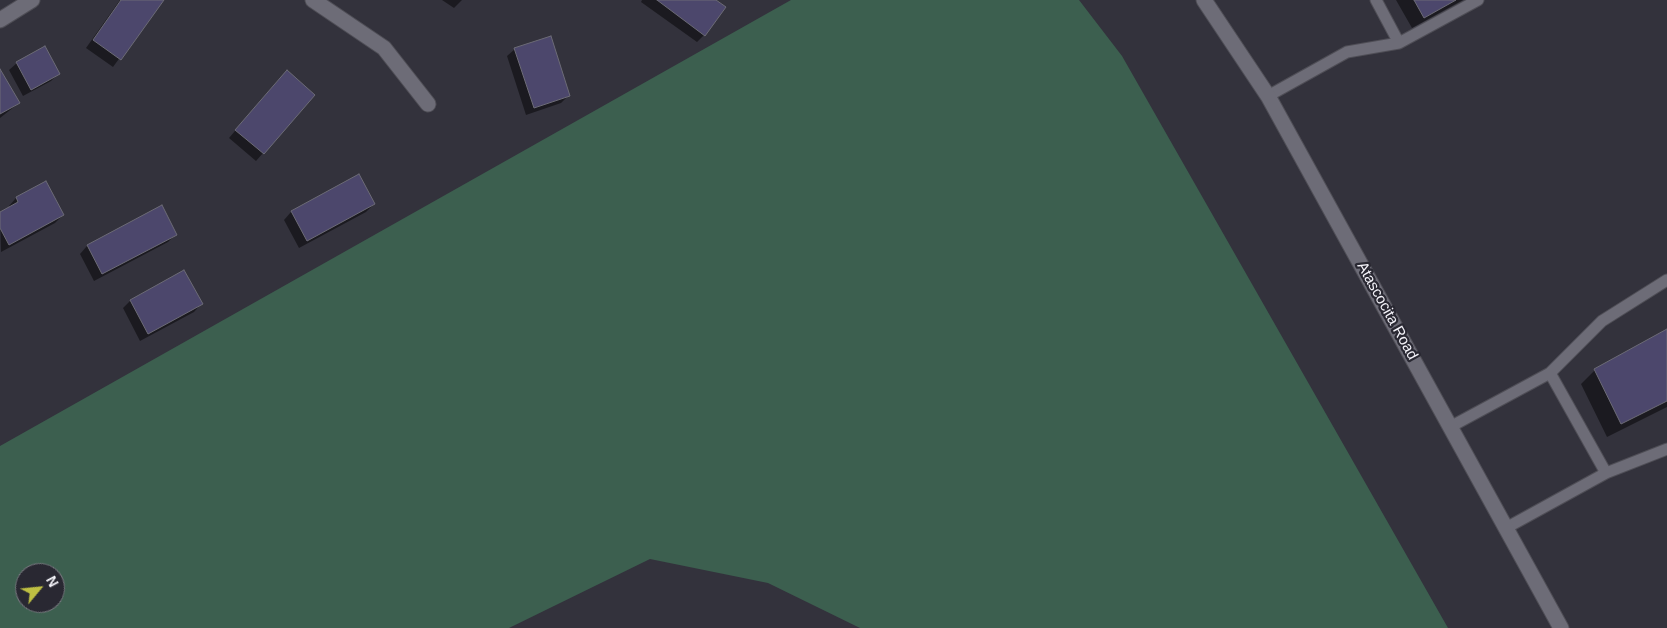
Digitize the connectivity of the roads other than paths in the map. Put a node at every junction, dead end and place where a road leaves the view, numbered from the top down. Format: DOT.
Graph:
graph roads {
  1 [pos="32,0"];
  2 [pos="313,0"];
  3 [pos="1204,0"];
  4 [pos="1376,0"];
  5 [pos="1478,0"];
  6 [pos="0,20"];
  7 [pos="1399,43"];
  8 [pos="1268,96"];
  9 [pos="428,104"];
  10 [pos="1667,280"];
  11 [pos="1550,372"];
  12 [pos="1450,427"];
  13 [pos="1667,449"];
  14 [pos="1606,473"];
  15 [pos="1506,528"];
  16 [pos="1561,628"];
  1 -- 6 [label="main road"];
  2 -- 9 [label="main road"];
  3 -- 8 [label="main road, Atascocita Road"];
  4 -- 7 [label="lane"];
  5 -- 7 [label="lane"];
  7 -- 8 [label="lane"];
  8 -- 12 [label="main road, Atascocita Road"];
  10 -- 11 [label="lane"];
  11 -- 12 [label="lane"];
  11 -- 14 [label="lane"];
  12 -- 15 [label="main road, Atascocita Road"];
  13 -- 14 [label="lane"];
  14 -- 15 [label="lane"];
  15 -- 16 [label="main road, Atascocita Road"];
}
